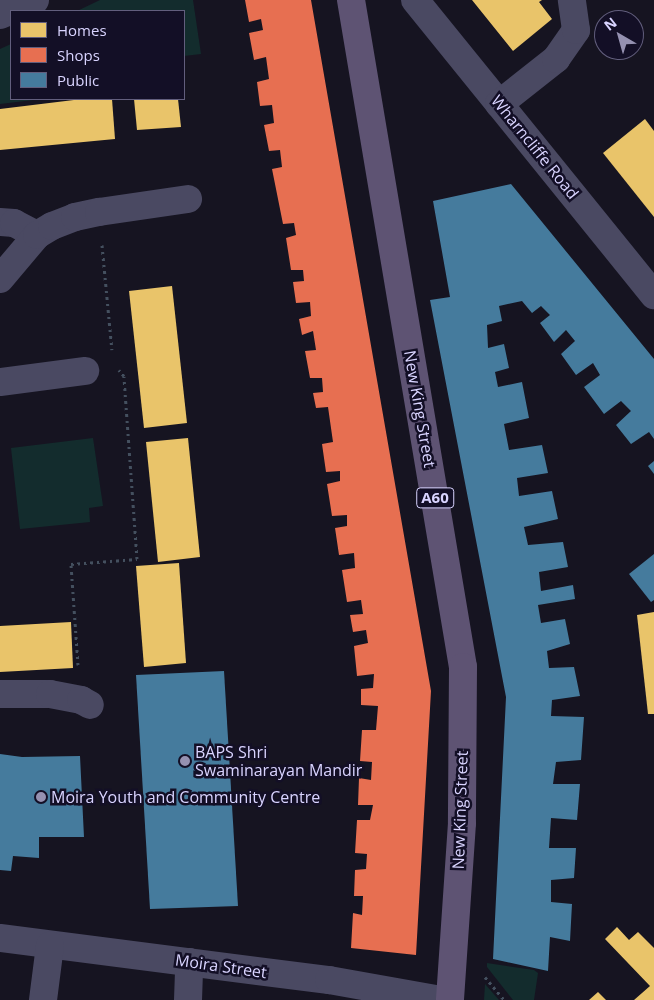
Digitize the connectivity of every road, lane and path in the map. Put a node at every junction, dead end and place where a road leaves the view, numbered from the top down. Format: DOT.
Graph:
graph roads {
  1 [pos="35,0"];
  2 [pos="351,0"];
  3 [pos="416,0"];
  4 [pos="572,0"];
  5 [pos="12,10"];
  6 [pos="499,104"];
  7 [pos="188,199"];
  8 [pos="99,212"];
  9 [pos="0,222"];
  10 [pos="44,230"];
  11 [pos="0,279"];
  12 [pos="654,295"];
  13 [pos="112,354"];
  14 [pos="113,363"];
  15 [pos="85,371"];
  16 [pos="0,382"];
  17 [pos="0,694"];
  18 [pos="85,703"];
  19 [pos="0,938"];
  20 [pos="50,945"];
  21 [pos="189,962"];
  22 [pos="43,1000"];
  23 [pos="188,1000"];
  24 [pos="441,1000"];
  25 [pos="450,1000"];
  1 -- 5 [label="street"];
  2 -- 25 [label="main road, New King Street / A60"];
  3 -- 6 [label="street, Wharncliffe Road"];
  4 -- 6 [label="street"];
  6 -- 12 [label="street, Wharncliffe Road"];
  7 -- 8 [label="street"];
  8 -- 10 [label="street"];
  8 -- 13 [label="path"];
  9 -- 10 [label="street"];
  10 -- 11 [label="street"];
  14 -- 18 [label="path"];
  15 -- 16 [label="street"];
  17 -- 18 [label="street"];
  19 -- 20 [label="street, Moira Street"];
  20 -- 21 [label="street, Moira Street"];
  20 -- 22 [label="street"];
  21 -- 23 [label="street"];
  21 -- 24 [label="street, Moira Street"];
}
